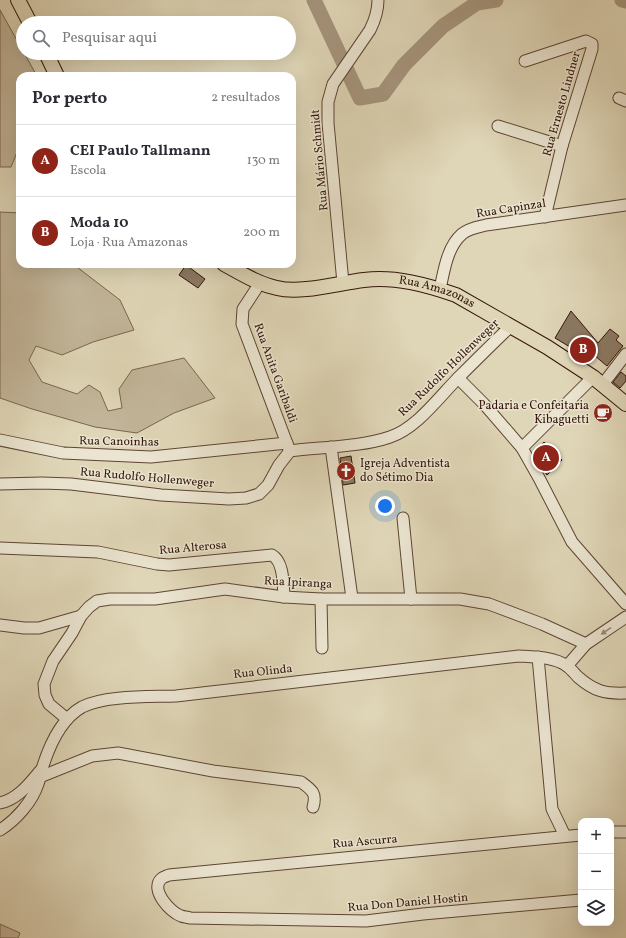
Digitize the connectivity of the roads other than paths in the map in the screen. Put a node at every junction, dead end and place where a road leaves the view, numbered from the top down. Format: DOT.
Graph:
graph roads {
  1 [pos="18,0"];
  2 [pos="378,0"];
  3 [pos="26,16"];
  4 [pos="50,60"];
  5 [pos="525,61"];
  6 [pos="56,72"];
  7 [pos="498,126"];
  8 [pos="562,146"];
  9 [pos="626,206"];
  10 [pos="545,217"];
  11 [pos="232,268"];
  12 [pos="260,283"];
  13 [pos="343,283"];
  14 [pos="440,289"];
  15 [pos="511,326"];
  16 [pos="626,354"];
  17 [pos="458,378"];
  18 [pos="598,380"];
  19 [pos="626,404"];
  20 [pos="0,440"];
  21 [pos="331,446"];
  22 [pos="288,447"];
  23 [pos="522,448"];
  24 [pos="0,484"];
  25 [pos="404,518"];
  26 [pos="0,548"];
  27 [pos="284,597"];
  28 [pos="352,598"];
  29 [pos="321,599"];
  30 [pos="411,599"];
  31 [pos="626,604"];
  32 [pos="81,616"];
  33 [pos="626,617"];
  34 [pos="0,624"];
  35 [pos="586,644"];
  36 [pos="322,648"];
  37 [pos="538,658"];
  38 [pos="567,666"];
  39 [pos="626,693"];
  40 [pos="67,719"];
  41 [pos="41,773"];
  42 [pos="0,803"];
  43 [pos="313,807"];
  44 [pos="0,830"];
  45 [pos="614,832"];
  46 [pos="626,832"];
  47 [pos="578,835"];
  48 [pos="565,836"];
  49 [pos="157,885"];
  50 [pos="578,900"];
  1 -- 3 [label="main road"];
  2 -- 13 [label="street, Rua Mário Schmidt"];
  4 -- 6 [label="main road"];
  5 -- 8 [label="street, Rua Ernesto Lindner"];
  7 -- 8 [label="street"];
  8 -- 10 [label="street, Rua Ernesto Lindner"];
  9 -- 10 [label="street, Rua Capinzal"];
  10 -- 14 [label="street, Rua Capinzal"];
  11 -- 12 [label="main road, Rua Amazonas"];
  12 -- 13 [label="main road, Rua Amazonas"];
  12 -- 22 [label="street, Rua Anita Garibaldi"];
  13 -- 14 [label="main road, Rua Amazonas"];
  14 -- 15 [label="main road, Rua Amazonas"];
  15 -- 17 [label="street, Rua Rudolfo Hollenweger"];
  15 -- 18 [label="main road, Rua Amazonas"];
  16 -- 18 [label="street"];
  17 -- 21 [label="street, Rua Rudolfo Hollenweger"];
  17 -- 23 [label="street"];
  18 -- 19 [label="main road, Rua Amazonas"];
  18 -- 23 [label="street"];
  20 -- 22 [label="street, Rua Canoinhas"];
  21 -- 22 [label="street, Rua Rudolfo Hollenweger"];
  21 -- 28 [label="street"];
  22 -- 24 [label="street, Rua Rudolfo Hollenweger"];
  23 -- 31 [label="street"];
  25 -- 30 [label="street"];
  26 -- 27 [label="street, Rua Alterosa"];
  27 -- 29 [label="street, Rua Ipiranga"];
  27 -- 32 [label="street, Rua Ipiranga"];
  28 -- 29 [label="street, Rua Ipiranga"];
  28 -- 30 [label="street, Rua Ipiranga"];
  29 -- 36 [label="street"];
  30 -- 35 [label="street, Rua Ipiranga"];
  32 -- 34 [label="street"];
  32 -- 40 [label="street, Rua Ipiranga"];
  33 -- 35 [label="street, one-way"];
  35 -- 38 [label="street"];
  37 -- 38 [label="street, Rua Olinda"];
  37 -- 40 [label="street, Rua Olinda"];
  37 -- 48 [label="street"];
  38 -- 39 [label="street"];
  40 -- 41 [label="street, Rua Olinda"];
  41 -- 42 [label="street"];
  41 -- 43 [label="street"];
  41 -- 44 [label="street, Rua Olinda"];
  45 -- 46 [label="street"];
  47 -- 48 [label="street, Rua Ascurra"];
  48 -- 49 [label="street, Rua Ascurra"];
  49 -- 50 [label="street, Rua Don Daniel Hostin"];
}
